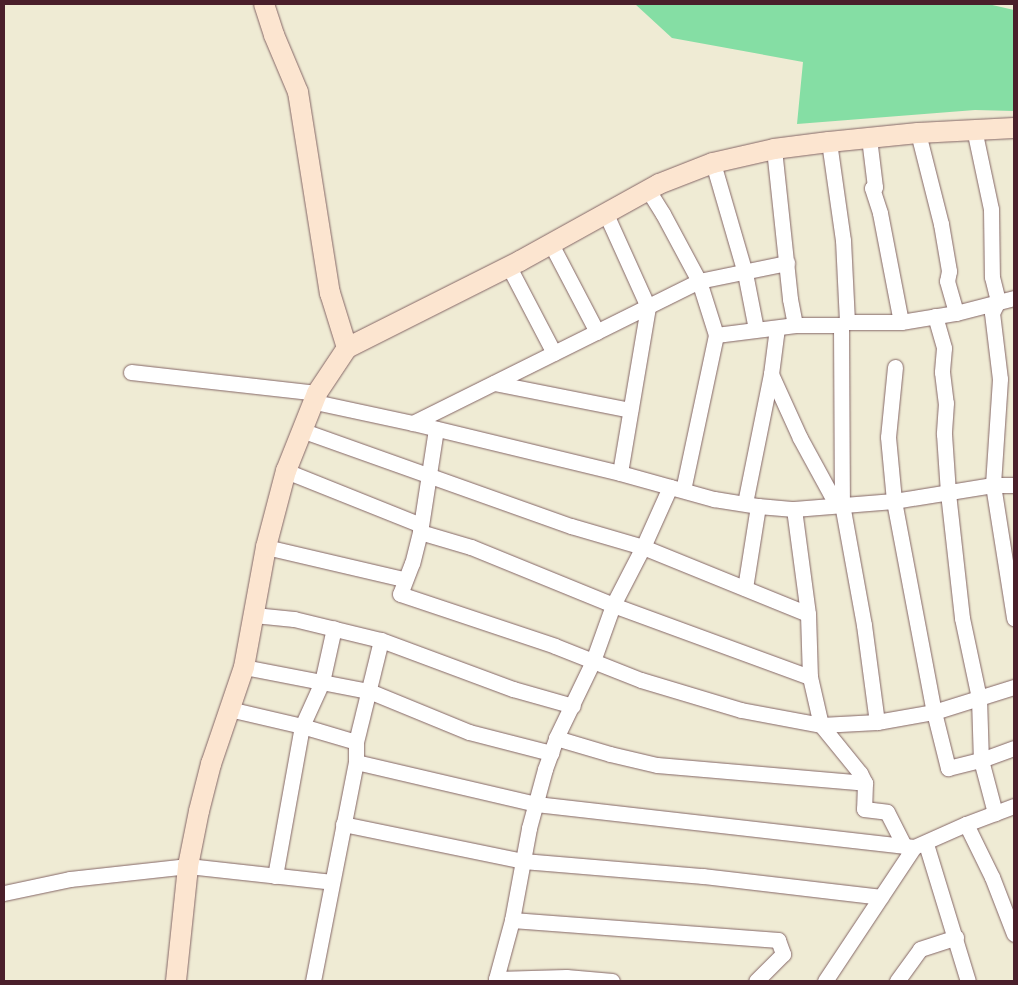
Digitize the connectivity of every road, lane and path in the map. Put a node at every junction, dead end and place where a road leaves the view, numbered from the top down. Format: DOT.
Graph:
graph roads {
  1 [pos="264,4"];
  2 [pos="1014,128"];
  3 [pos="974,130"];
  4 [pos="918,133"];
  5 [pos="869,138"];
  6 [pos="830,142"];
  7 [pos="774,149"];
  8 [pos="713,163"];
  9 [pos="648,190"];
  10 [pos="606,214"];
  11 [pos="551,244"];
  12 [pos="787,263"];
  13 [pos="509,267"];
  14 [pos="744,272"];
  15 [pos="699,281"];
  16 [pos="1014,298"];
  17 [pos="998,301"];
  18 [pos="648,307"];
  19 [pos="956,313"];
  20 [pos="935,316"];
  21 [pos="901,322"];
  22 [pos="844,323"];
  23 [pos="795,325"];
  24 [pos="777,328"];
  25 [pos="756,329"];
  26 [pos="597,332"];
  27 [pos="716,335"];
  28 [pos="347,348"];
  29 [pos="554,353"];
  30 [pos="895,367"];
  31 [pos="131,372"];
  32 [pos="771,374"];
  33 [pos="494,383"];
  34 [pos="316,397"];
  35 [pos="630,410"];
  36 [pos="412,423"];
  37 [pos="436,429"];
  38 [pos="301,430"];
  39 [pos="286,471"];
  40 [pos="620,473"];
  41 [pos="427,476"];
  42 [pos="993,485"];
  43 [pos="1014,485"];
  44 [pos="676,489"];
  45 [pos="948,493"];
  46 [pos="894,501"];
  47 [pos="839,504"];
  48 [pos="751,505"];
  49 [pos="794,509"];
  50 [pos="420,528"];
  51 [pos="266,547"];
  52 [pos="644,547"];
  53 [pos="404,579"];
  54 [pos="745,588"];
  55 [pos="613,605"];
  56 [pos="808,614"];
  57 [pos="254,615"];
  58 [pos="1014,618"];
  59 [pos="334,628"];
  60 [pos="380,640"];
  61 [pos="593,661"];
  62 [pos="244,667"];
  63 [pos="810,677"];
  64 [pos="322,682"];
  65 [pos="1014,687"];
  66 [pos="370,691"];
  67 [pos="979,698"];
  68 [pos="572,706"];
  69 [pos="229,709"];
  70 [pos="934,712"];
  71 [pos="877,722"];
  72 [pos="821,725"];
  73 [pos="302,726"];
  74 [pos="556,738"];
  75 [pos="356,742"];
  76 [pos="1014,748"];
  77 [pos="551,753"];
  78 [pos="981,760"];
  79 [pos="356,762"];
  80 [pos="865,783"];
  81 [pos="536,804"];
  82 [pos="1014,806"];
  83 [pos="995,812"];
  84 [pos="343,824"];
  85 [pos="966,824"];
  86 [pos="915,846"];
  87 [pos="523,861"];
  88 [pos="188,866"];
  89 [pos="275,876"];
  90 [pos="332,882"];
  91 [pos="4,893"];
  92 [pos="881,897"];
  93 [pos="512,920"];
  94 [pos="1014,934"];
  95 [pos="956,937"];
  96 [pos="902,978"];
  97 [pos="176,981"];
  98 [pos="313,981"];
  99 [pos="612,981"];
  100 [pos="756,981"];
  101 [pos="825,981"];
  102 [pos="968,981"];
  1 -- 28 [label="street"];
  2 -- 3 [label="street"];
  3 -- 4 [label="street"];
  3 -- 17 [label="street"];
  4 -- 5 [label="street"];
  4 -- 19 [label="street"];
  5 -- 6 [label="street"];
  5 -- 21 [label="street"];
  6 -- 7 [label="street"];
  6 -- 22 [label="street"];
  7 -- 8 [label="street"];
  7 -- 12 [label="street"];
  8 -- 9 [label="street"];
  8 -- 14 [label="street"];
  9 -- 10 [label="street"];
  9 -- 15 [label="street"];
  10 -- 11 [label="street"];
  10 -- 18 [label="street"];
  11 -- 13 [label="street"];
  11 -- 26 [label="street"];
  12 -- 14 [label="street"];
  12 -- 23 [label="street"];
  13 -- 28 [label="street"];
  13 -- 29 [label="street"];
  14 -- 15 [label="street"];
  14 -- 25 [label="street"];
  15 -- 18 [label="street"];
  15 -- 27 [label="street"];
  16 -- 17 [label="street"];
  17 -- 19 [label="street"];
  17 -- 42 [label="street"];
  18 -- 26 [label="street"];
  18 -- 35 [label="street"];
  19 -- 20 [label="street"];
  20 -- 21 [label="street"];
  20 -- 45 [label="street"];
  21 -- 22 [label="street"];
  22 -- 23 [label="street"];
  22 -- 47 [label="street"];
  23 -- 24 [label="street"];
  24 -- 25 [label="street"];
  24 -- 32 [label="street"];
  25 -- 27 [label="street"];
  26 -- 29 [label="street"];
  27 -- 44 [label="street"];
  28 -- 34 [label="street"];
  29 -- 33 [label="street"];
  30 -- 46 [label="street"];
  31 -- 34 [label="street"];
  32 -- 47 [label="street"];
  32 -- 48 [label="street"];
  33 -- 35 [label="street"];
  33 -- 36 [label="street"];
  34 -- 36 [label="street"];
  34 -- 38 [label="street"];
  35 -- 40 [label="street"];
  36 -- 37 [label="street"];
  37 -- 40 [label="street"];
  37 -- 41 [label="street"];
  38 -- 39 [label="street"];
  38 -- 41 [label="street"];
  39 -- 50 [label="street"];
  39 -- 51 [label="street"];
  40 -- 44 [label="street"];
  41 -- 50 [label="street"];
  41 -- 52 [label="street"];
  42 -- 43 [label="street"];
  42 -- 45 [label="street"];
  42 -- 58 [label="street"];
  44 -- 48 [label="street"];
  44 -- 52 [label="street"];
  45 -- 46 [label="street"];
  45 -- 67 [label="street"];
  46 -- 47 [label="street"];
  46 -- 70 [label="street"];
  47 -- 49 [label="street"];
  47 -- 71 [label="street"];
  48 -- 49 [label="street"];
  48 -- 54 [label="street"];
  49 -- 56 [label="street"];
  50 -- 53 [label="street"];
  50 -- 55 [label="street"];
  51 -- 53 [label="street"];
  51 -- 57 [label="street"];
  52 -- 54 [label="street"];
  52 -- 55 [label="street"];
  53 -- 61 [label="street"];
  54 -- 56 [label="street"];
  55 -- 61 [label="street"];
  55 -- 63 [label="street"];
  56 -- 63 [label="street"];
  57 -- 59 [label="street"];
  57 -- 62 [label="street"];
  59 -- 60 [label="street"];
  59 -- 64 [label="street"];
  60 -- 66 [label="street"];
  60 -- 68 [label="street"];
  61 -- 68 [label="street"];
  61 -- 72 [label="street"];
  62 -- 64 [label="street"];
  62 -- 69 [label="street"];
  63 -- 72 [label="street"];
  64 -- 66 [label="street"];
  64 -- 73 [label="street"];
  65 -- 67 [label="street"];
  66 -- 75 [label="street"];
  66 -- 77 [label="street"];
  67 -- 70 [label="street"];
  67 -- 78 [label="street"];
  68 -- 74 [label="street"];
  69 -- 73 [label="street"];
  69 -- 88 [label="street"];
  70 -- 71 [label="street"];
  70 -- 78 [label="street"];
  71 -- 72 [label="street"];
  72 -- 80 [label="street"];
  73 -- 75 [label="street"];
  73 -- 89 [label="street"];
  74 -- 77 [label="street"];
  74 -- 80 [label="street"];
  75 -- 79 [label="street"];
  76 -- 78 [label="street"];
  77 -- 81 [label="street"];
  78 -- 83 [label="street"];
  79 -- 81 [label="street"];
  79 -- 84 [label="street"];
  80 -- 86 [label="street"];
  81 -- 86 [label="street"];
  81 -- 87 [label="street"];
  82 -- 83 [label="street"];
  83 -- 85 [label="street"];
  84 -- 87 [label="street"];
  84 -- 90 [label="street"];
  85 -- 86 [label="street"];
  85 -- 94 [label="street"];
  86 -- 92 [label="street"];
  86 -- 95 [label="street"];
  87 -- 92 [label="street"];
  87 -- 93 [label="street"];
  88 -- 89 [label="street"];
  88 -- 91 [label="street"];
  88 -- 97 [label="street"];
  89 -- 90 [label="street"];
  90 -- 98 [label="street"];
  92 -- 101 [label="street"];
  93 -- 99 [label="street"];
  93 -- 100 [label="street"];
  95 -- 96 [label="street"];
  95 -- 102 [label="street"];
}
